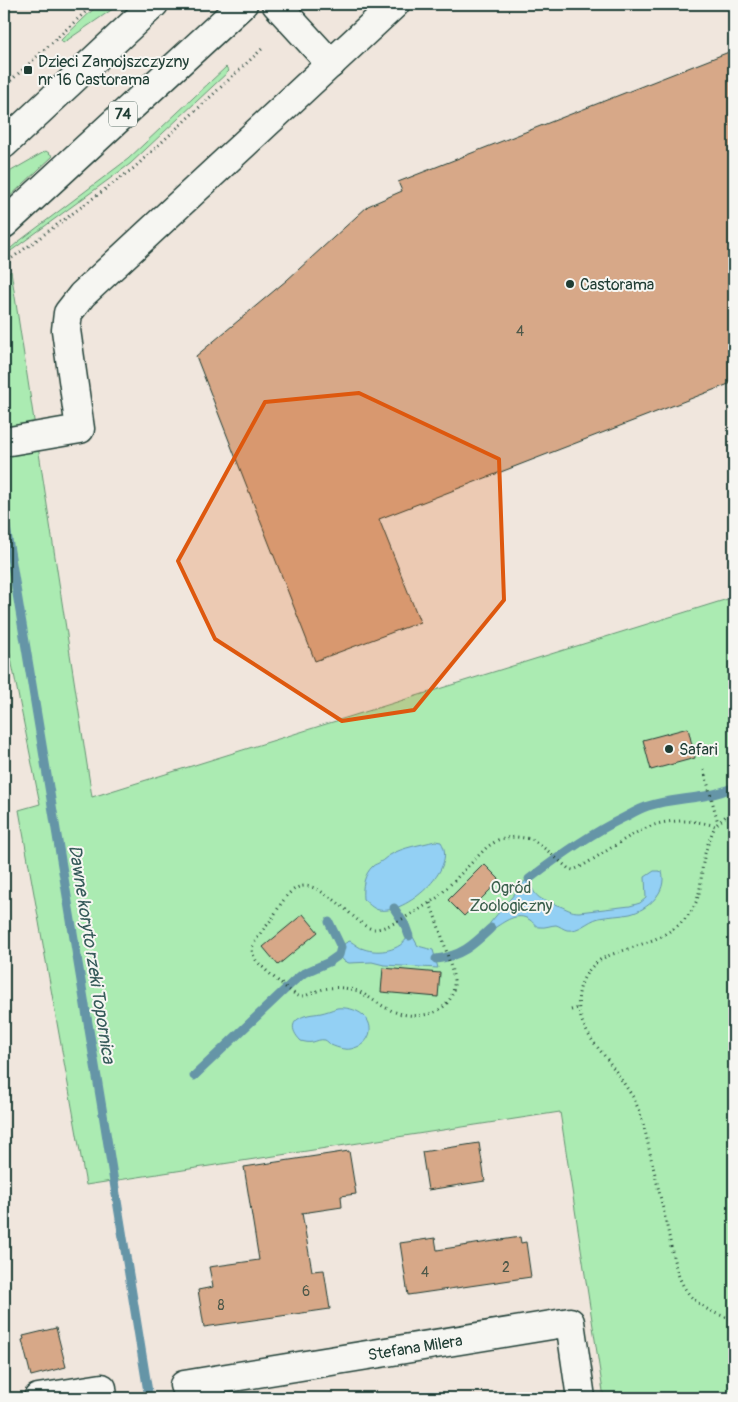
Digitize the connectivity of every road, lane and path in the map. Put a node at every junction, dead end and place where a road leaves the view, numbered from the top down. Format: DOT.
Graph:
graph roads {
  1 [pos="94,4"];
  2 [pos="154,4"];
  3 [pos="243,4"];
  4 [pos="276,4"];
  5 [pos="395,4"];
  6 [pos="263,48"];
  7 [pos="331,64"];
  8 [pos="4,88"];
  9 [pos="4,144"];
  10 [pos="4,224"];
  11 [pos="4,264"];
  12 [pos="14,440"];
  13 [pos="704,770"];
  14 [pos="734,809"];
  15 [pos="716,825"];
  16 [pos="430,903"];
  17 [pos="578,1008"];
  18 [pos="571,1010"];
  19 [pos="734,1319"];
  20 [pos="184,1385"];
  21 [pos="38,1398"];
  22 [pos="103,1398"];
  23 [pos="581,1398"];
  1 -- 8 [label="path"];
  2 -- 9 [label="street"];
  3 -- 10 [label="street, 74"];
  4 -- 7 [label="street"];
  5 -- 7 [label="street"];
  6 -- 11 [label="path"];
  7 -- 12 [label="street"];
  13 -- 15 [label="path"];
  14 -- 15 [label="path"];
  15 -- 16 [label="path"];
  15 -- 17 [label="path"];
  16 -- 16 [label="path"];
  17 -- 18 [label="path"];
  17 -- 19 [label="path"];
  20 -- 23 [label="street, Stefana Milera"];
  21 -- 22 [label="street"];
}
